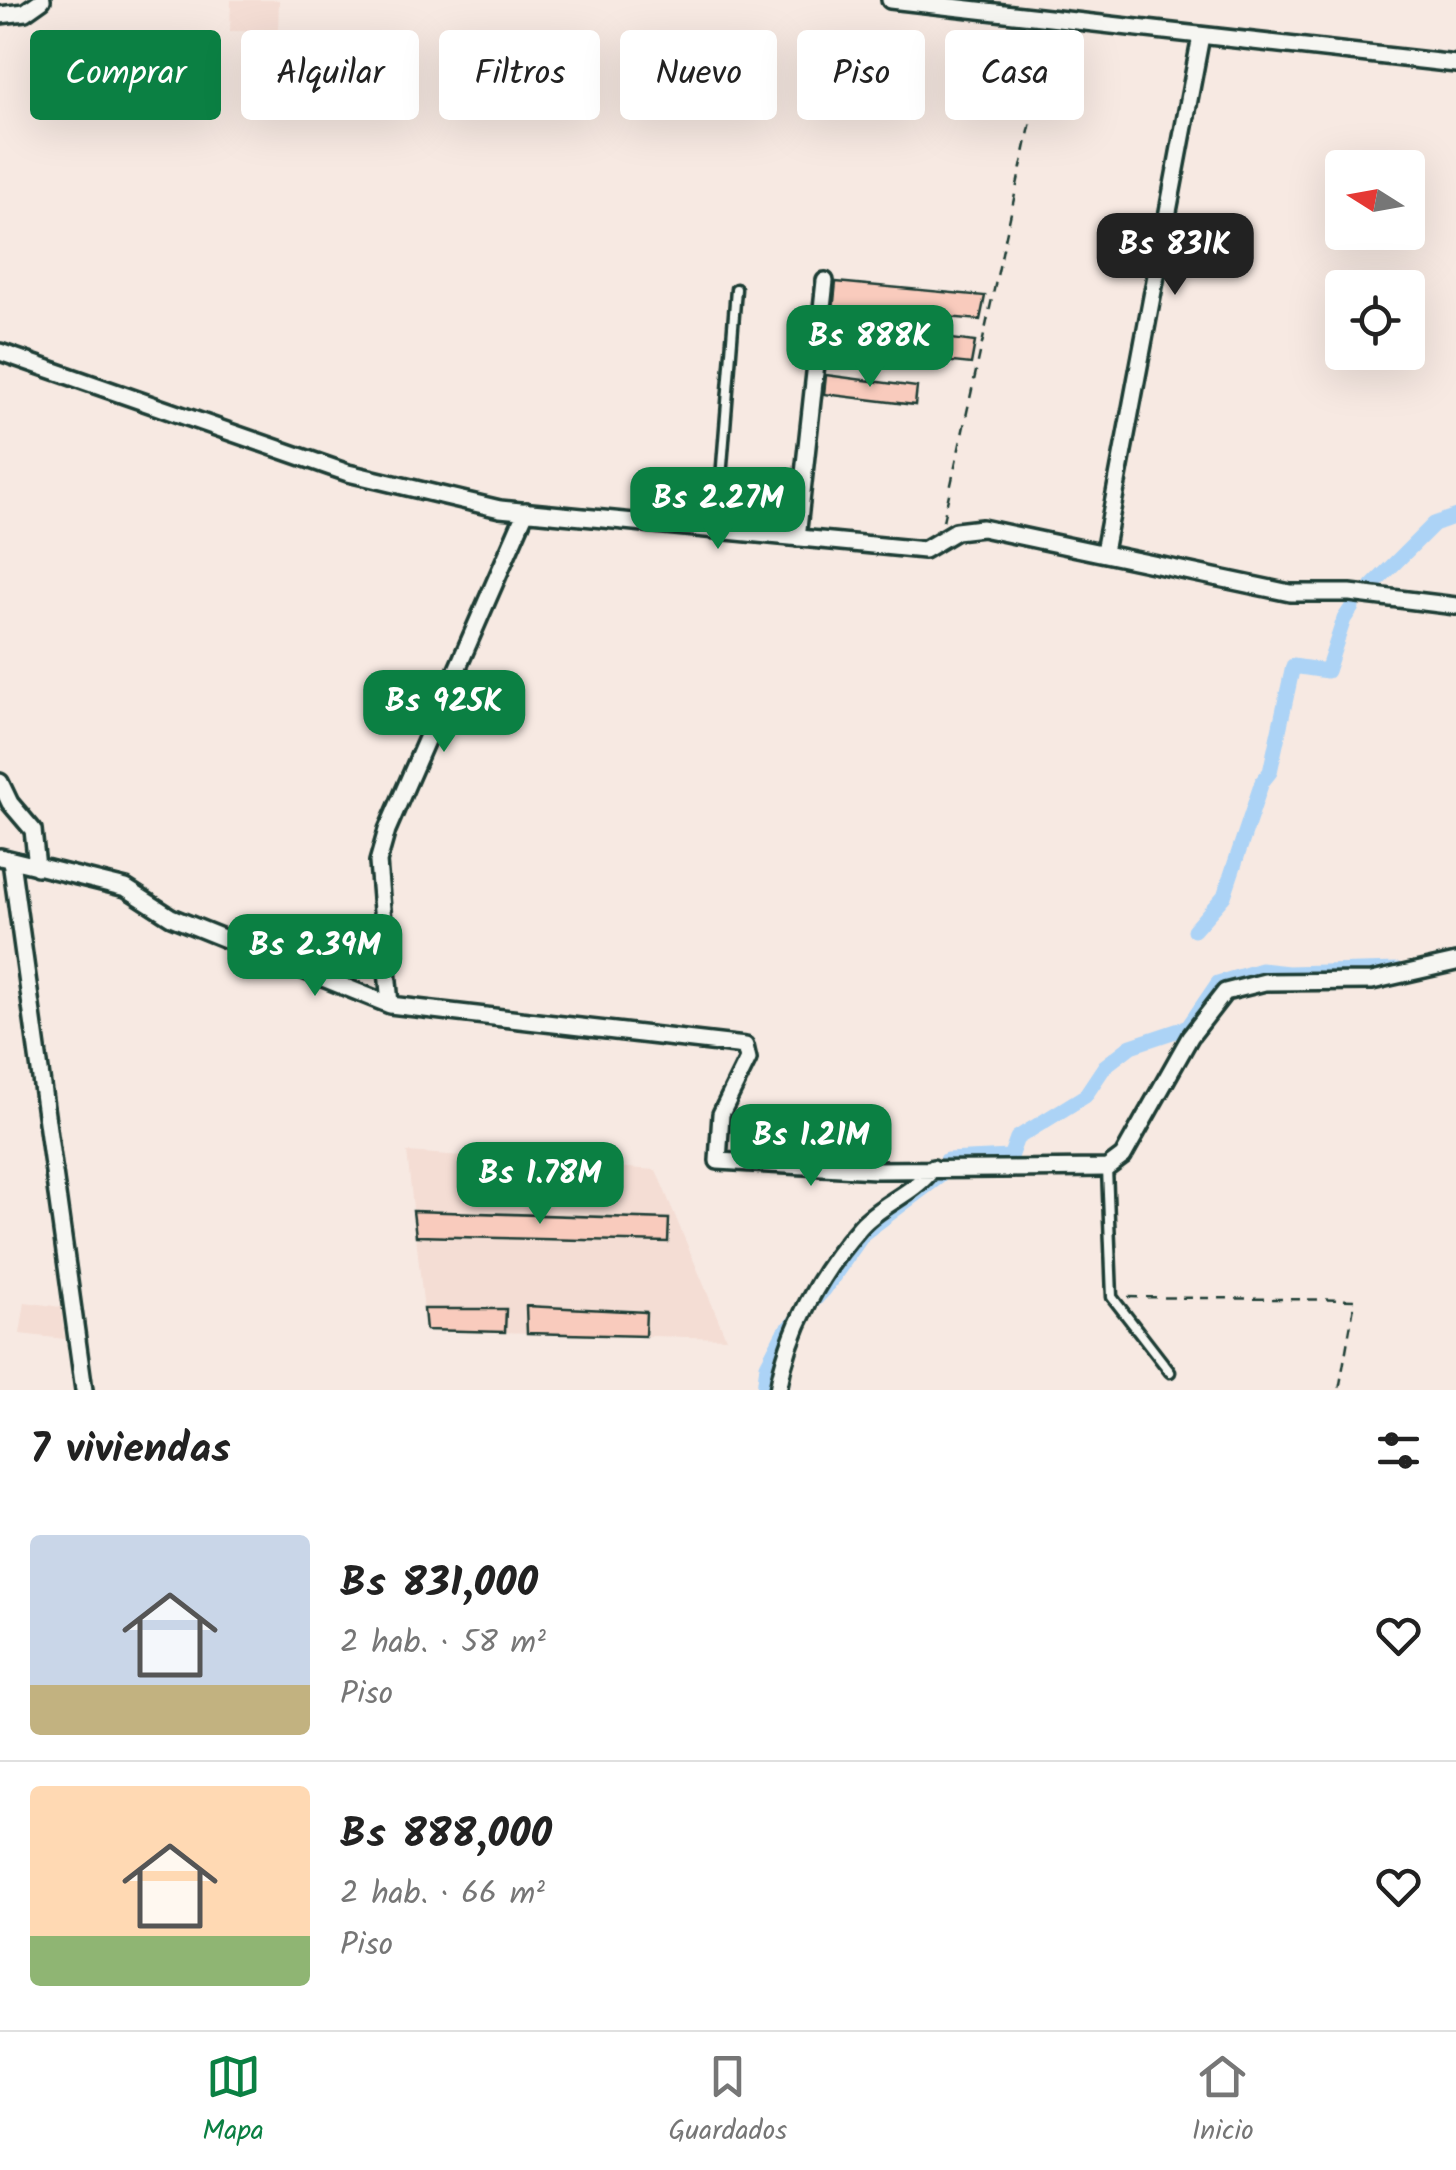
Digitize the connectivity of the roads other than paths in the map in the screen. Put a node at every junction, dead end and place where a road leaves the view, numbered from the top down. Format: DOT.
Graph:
graph roads {
  1 [pos="42,0"];
  2 [pos="890,0"];
  3 [pos="0,15"];
  4 [pos="1201,36"];
  5 [pos="1456,64"];
  6 [pos="825,281"];
  7 [pos="736,290"];
  8 [pos="0,352"];
  9 [pos="526,511"];
  10 [pos="716,529"];
  11 [pos="797,538"];
  12 [pos="1104,552"];
  13 [pos="1456,606"];
  14 [pos="0,782"];
  15 [pos="5,859"];
  16 [pos="38,867"];
  17 [pos="1456,962"];
  18 [pos="390,1005"];
  19 [pos="932,1168"];
  20 [pos="1107,1168"];
  21 [pos="1170,1372"];
  22 [pos="84,1390"];
  23 [pos="778,1390"];
  1 -- 3 [label="street"];
  2 -- 4 [label="street"];
  4 -- 5 [label="street"];
  4 -- 12 [label="street"];
  6 -- 11 [label="street"];
  7 -- 10 [label="lane"];
  8 -- 9 [label="street"];
  9 -- 10 [label="street"];
  9 -- 18 [label="street"];
  10 -- 11 [label="street"];
  11 -- 12 [label="street"];
  12 -- 13 [label="street"];
  14 -- 16 [label="street"];
  15 -- 16 [label="street"];
  15 -- 22 [label="street"];
  16 -- 18 [label="street"];
  17 -- 20 [label="street"];
  18 -- 19 [label="street"];
  19 -- 20 [label="street"];
  19 -- 23 [label="street"];
  20 -- 21 [label="lane"];
}
